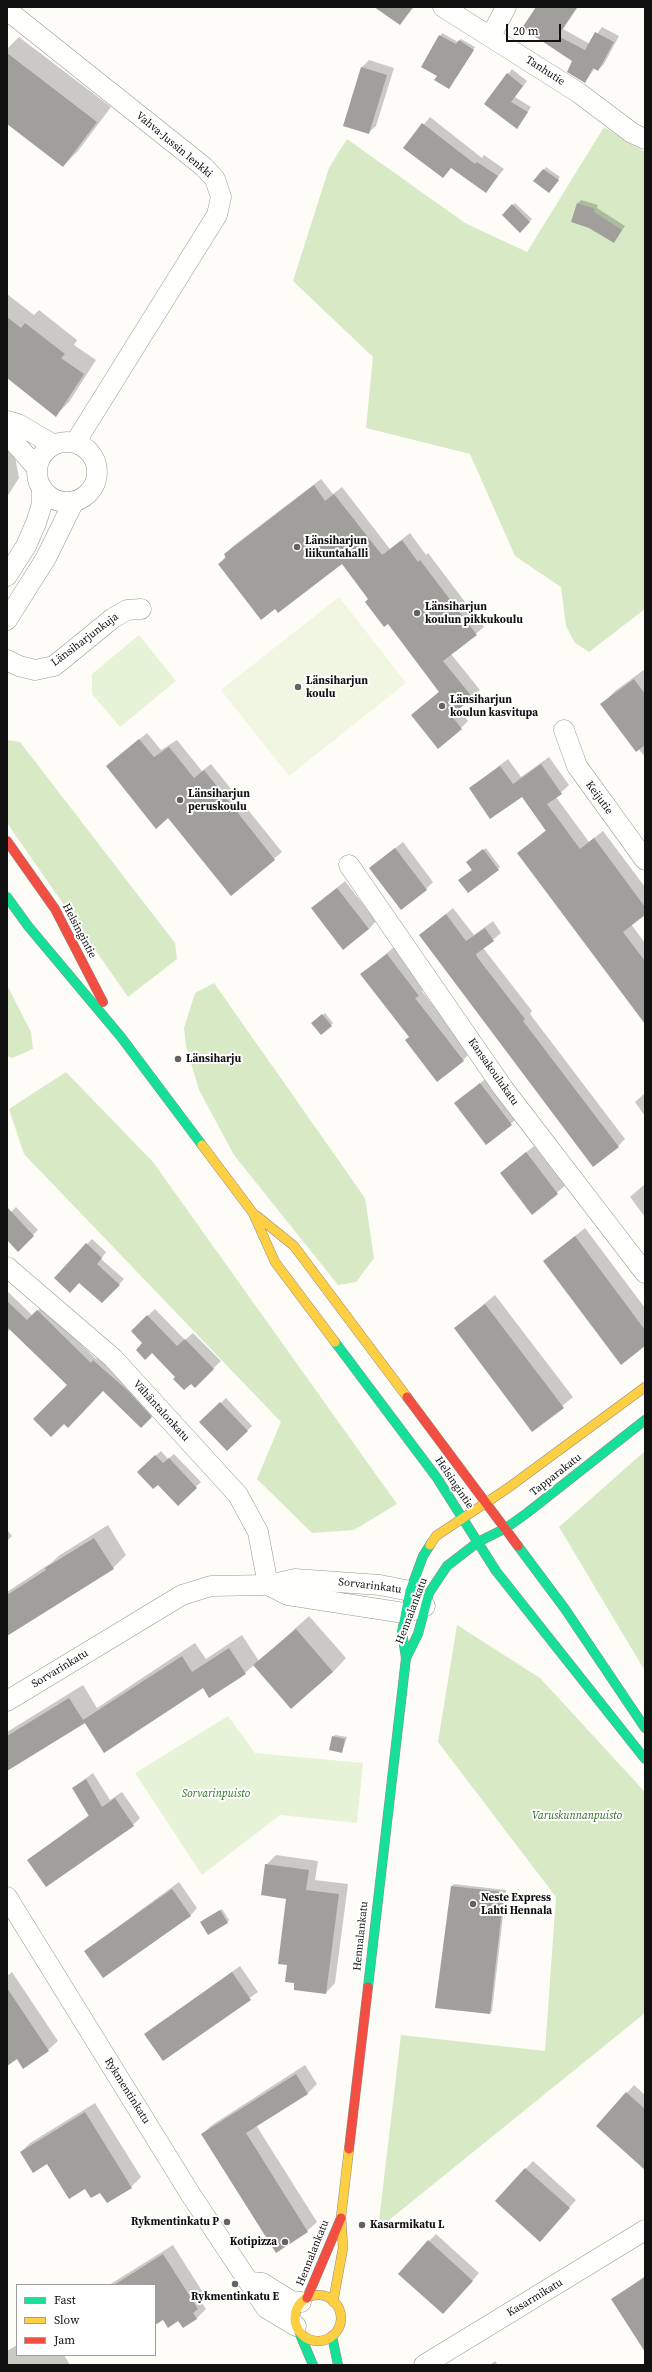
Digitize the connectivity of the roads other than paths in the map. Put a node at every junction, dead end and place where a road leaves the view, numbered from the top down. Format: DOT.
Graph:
graph roads {
  1 [pos="443,7"];
  2 [pos="506,7"];
  3 [pos="7,10"];
  4 [pos="491,36"];
  5 [pos="645,140"];
  6 [pos="7,421"];
  7 [pos="7,434"];
  8 [pos="75,443"];
  9 [pos="54,445"];
  10 [pos="37,468"];
  11 [pos="42,488"];
  12 [pos="74,501"];
  13 [pos="7,576"];
  14 [pos="142,609"];
  15 [pos="7,620"];
  16 [pos="7,660"];
  17 [pos="564,730"];
  18 [pos="7,841"];
  19 [pos="645,860"];
  20 [pos="349,865"];
  21 [pos="7,897"];
  22 [pos="121,1037"];
  23 [pos="253,1213"];
  24 [pos="7,1267"];
  25 [pos="645,1273"];
  26 [pos="645,1387"];
  27 [pos="645,1420"];
  28 [pos="486,1502"];
  29 [pos="462,1517"];
  30 [pos="506,1528"];
  31 [pos="478,1542"];
  32 [pos="268,1585"];
  33 [pos="410,1591"];
  34 [pos="425,1606"];
  35 [pos="404,1613"];
  36 [pos="406,1658"];
  37 [pos="7,1701"];
  38 [pos="645,1728"];
  39 [pos="645,1759"];
  40 [pos="7,1897"];
  41 [pos="341,2217"];
  42 [pos="645,2230"];
  43 [pos="251,2282"];
  44 [pos="304,2300"];
  45 [pos="333,2302"];
  46 [pos="297,2329"];
  47 [pos="332,2336"];
  48 [pos="313,2365"];
  49 [pos="338,2365"];
  50 [pos="424,2365"];
  1 -- 4 [label="street, Tanhutie"];
  2 -- 4 [label="street"];
  3 -- 8 [label="street, Vahva-Jussin lenkki"];
  4 -- 5 [label="street, Tanhutie"];
  6 -- 9 [label="street"];
  7 -- 10 [label="street"];
  8 -- 9 [label="street"];
  8 -- 12 [label="street"];
  9 -- 10 [label="street"];
  10 -- 11 [label="street"];
  11 -- 12 [label="street"];
  11 -- 13 [label="street"];
  12 -- 15 [label="street"];
  14 -- 16 [label="street, Länsiharjunkuja"];
  17 -- 19 [label="street, Keijutie"];
  18 -- 22 [label="main road, Helsingintie"];
  20 -- 25 [label="street, Kansakoulukatu"];
  21 -- 22 [label="main road, Helsingintie"];
  22 -- 23 [label="main road, Helsingintie"];
  23 -- 28 [label="main road, Helsingintie"];
  23 -- 29 [label="main road, Helsingintie"];
  24 -- 32 [label="street, Vähäntalonkatu"];
  26 -- 28 [label="main road, Tapparakatu"];
  27 -- 30 [label="main road, Tapparakatu"];
  28 -- 29 [label="main road, Hennalankatu"];
  28 -- 30 [label="main road, Helsingintie"];
  29 -- 31 [label="main road, Helsingintie"];
  29 -- 33 [label="main road, Hennalankatu"];
  30 -- 31 [label="main road, Tapparakatu"];
  30 -- 38 [label="main road, Helsingintie"];
  31 -- 34 [label="main road, Hennalankatu"];
  31 -- 39 [label="main road, Helsingintie"];
  32 -- 33 [label="street, Sorvarinkatu"];
  32 -- 35 [label="street, Sorvarinkatu"];
  32 -- 37 [label="street, Sorvarinkatu"];
  33 -- 34 [label="street, Sorvarinkatu"];
  33 -- 35 [label="main road, Hennalankatu"];
  34 -- 35 [label="street, Sorvarinkatu"];
  34 -- 36 [label="main road, Hennalankatu"];
  35 -- 36 [label="main road, Hennalankatu"];
  36 -- 41 [label="main road, Hennalankatu"];
  40 -- 43 [label="street, Rykmentinkatu"];
  41 -- 44 [label="main road, Hennalankatu"];
  41 -- 45 [label="main road, Hennalankatu"];
  42 -- 50 [label="street, Kasarmikatu"];
  43 -- 44 [label="street"];
  43 -- 46 [label="street, Rykmentinkatu"];
  44 -- 45 [label="main road"];
  44 -- 46 [label="main road"];
  45 -- 47 [label="main road"];
  46 -- 47 [label="main road"];
  46 -- 48 [label="main road"];
  47 -- 49 [label="main road"];
}
